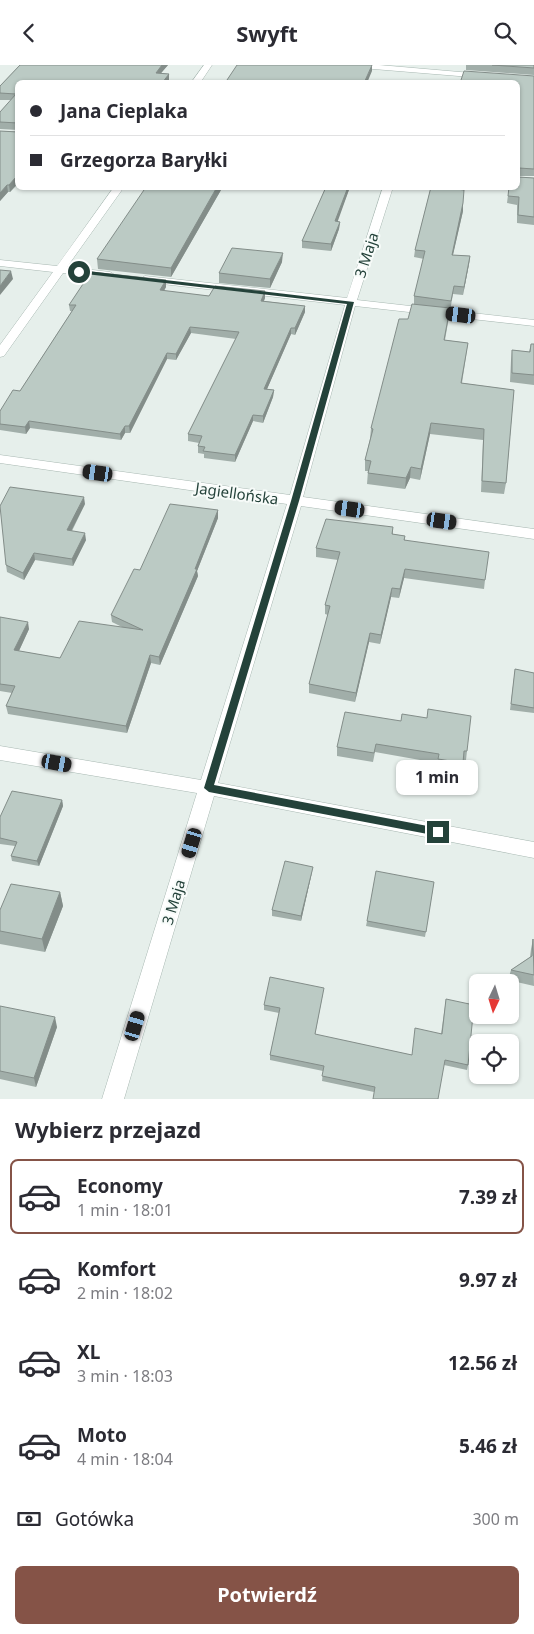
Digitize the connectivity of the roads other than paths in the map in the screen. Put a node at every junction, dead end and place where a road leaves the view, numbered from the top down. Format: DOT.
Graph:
graph roads {
  1 [pos="208,65"];
  2 [pos="349,65"];
  3 [pos="424,68"];
  4 [pos="488,76"];
  5 [pos="197,80"];
  6 [pos="117,190"];
  7 [pos="387,190"];
  8 [pos="0,263"];
  9 [pos="59,269"];
  10 [pos="118,276"];
  11 [pos="137,278"];
  12 [pos="351,302"];
  13 [pos="534,323"];
  14 [pos="0,353"];
  15 [pos="0,459"];
  16 [pos="295,501"];
  17 [pos="534,534"];
  18 [pos="0,753"];
  19 [pos="209,788"];
  20 [pos="534,850"];
  21 [pos="113,1099"];
  1 -- 5 [label="street"];
  2 -- 3 [label="street"];
  3 -- 4 [label="street"];
  6 -- 9 [label="street"];
  7 -- 12 [label="street, 3 Maja"];
  8 -- 9 [label="street"];
  9 -- 10 [label="street"];
  9 -- 14 [label="street"];
  11 -- 12 [label="street"];
  12 -- 13 [label="street"];
  12 -- 16 [label="street, 3 Maja"];
  15 -- 16 [label="street, Jagiellońska"];
  16 -- 17 [label="street, Jagiellońska"];
  16 -- 19 [label="street, 3 Maja"];
  18 -- 19 [label="street"];
  19 -- 20 [label="street"];
  19 -- 21 [label="street, 3 Maja"];
}
